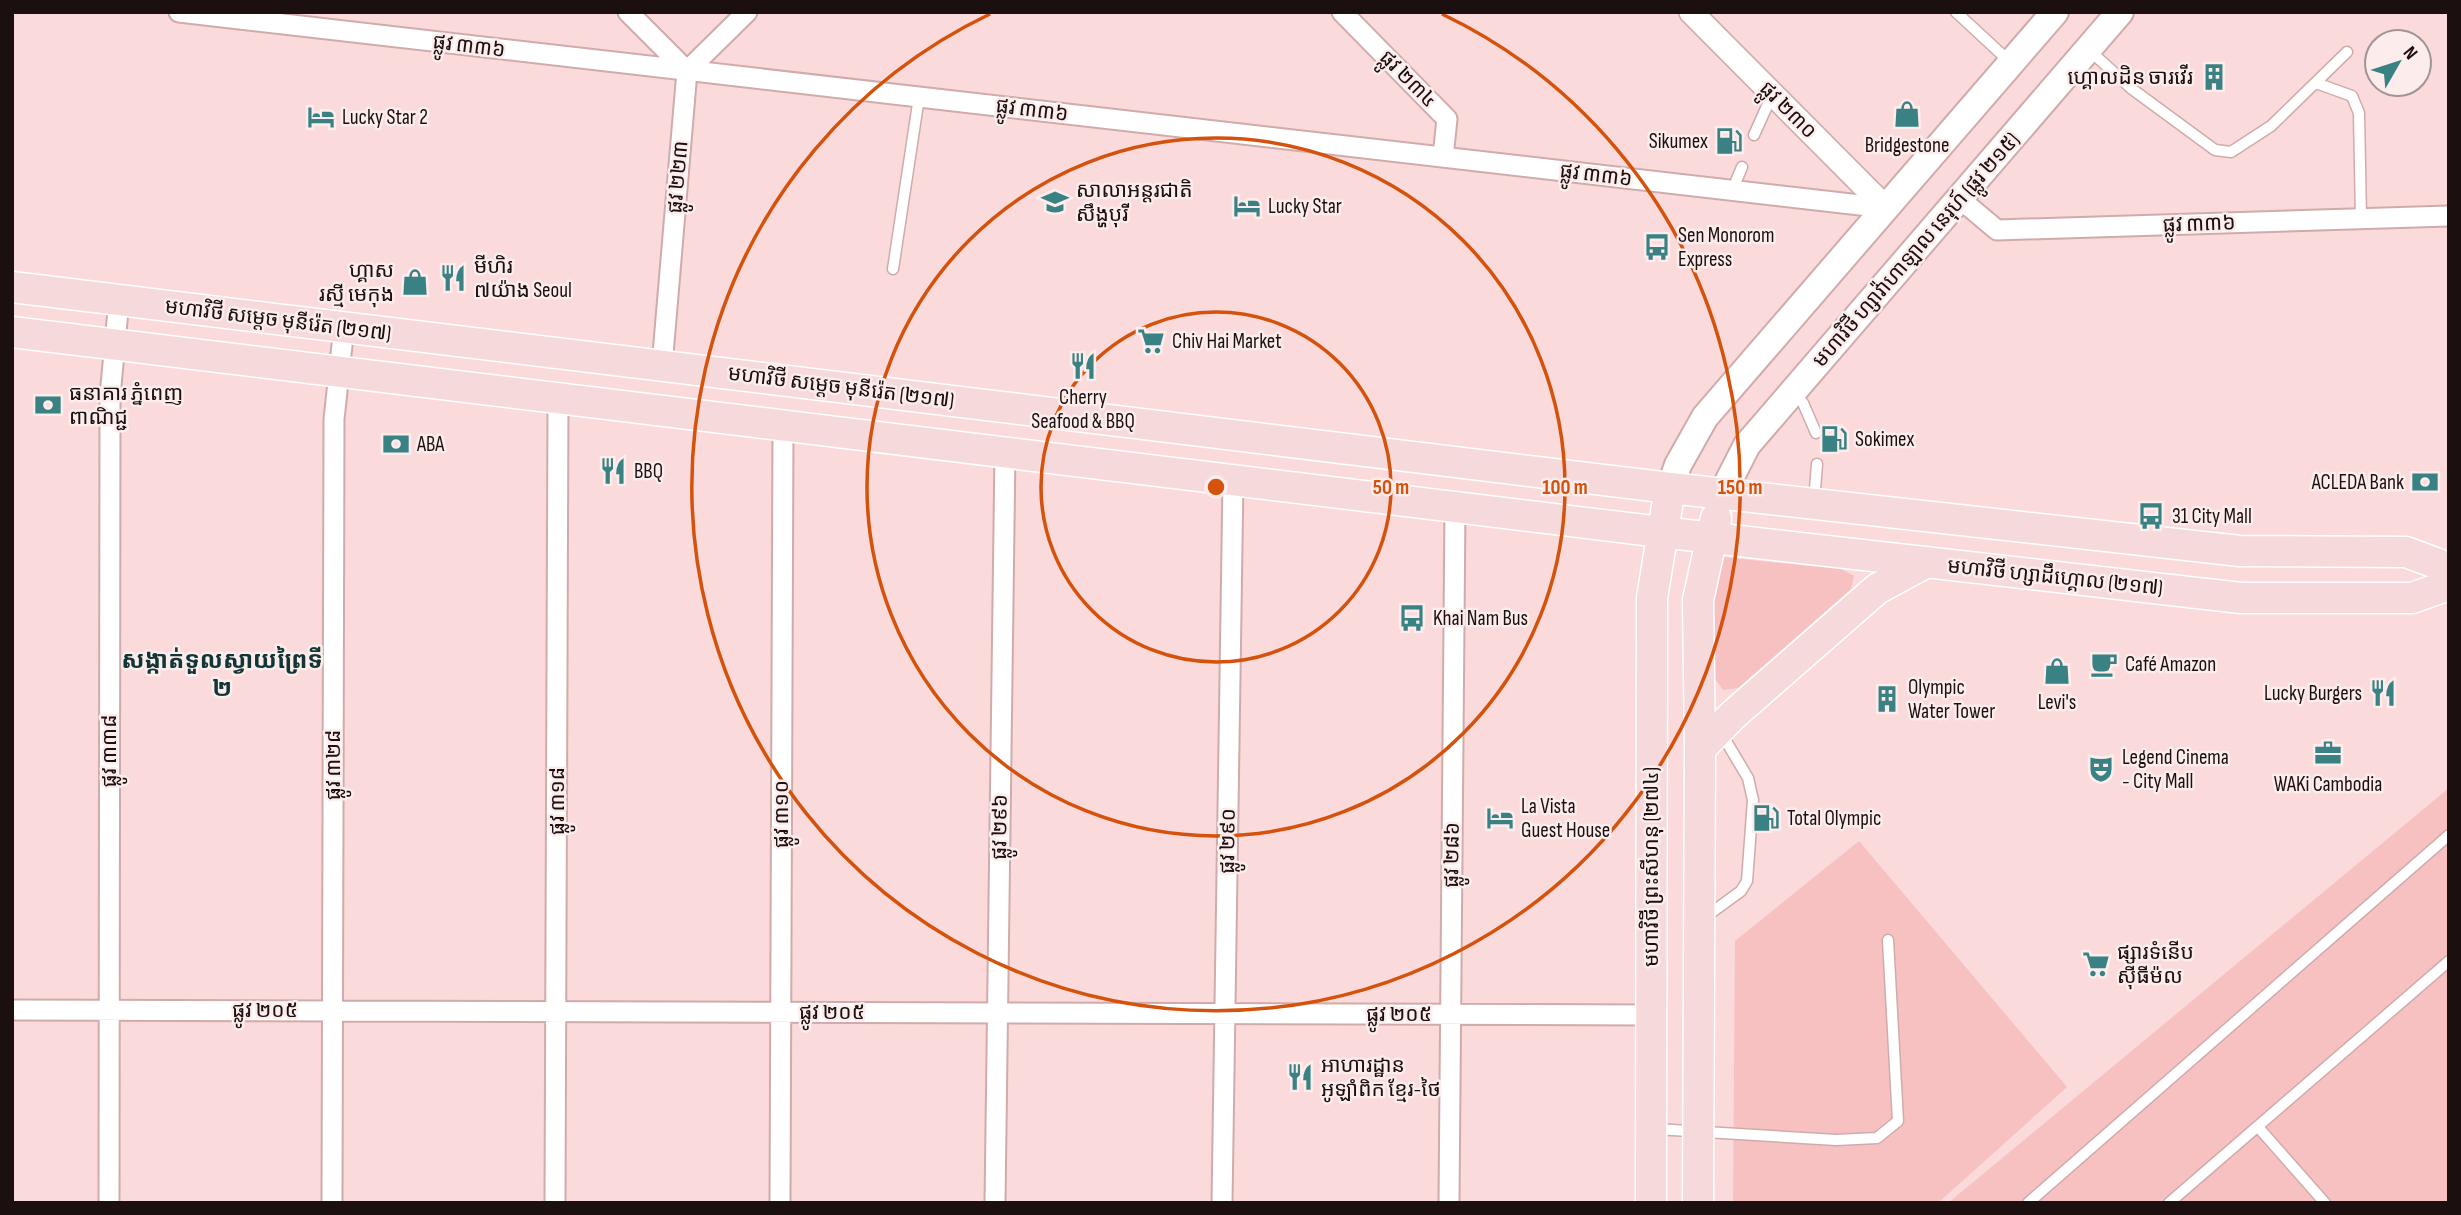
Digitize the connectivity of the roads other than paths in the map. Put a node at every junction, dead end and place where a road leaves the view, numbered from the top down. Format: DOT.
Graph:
graph roads {
  1 [pos="178,12"];
  2 [pos="628,12"];
  3 [pos="747,12"];
  4 [pos="1342,12"];
  5 [pos="1691,12"];
  6 [pos="1956,12"];
  7 [pos="2055,12"];
  8 [pos="2120,12"];
  9 [pos="287,18"];
  10 [pos="2088,50"];
  11 [pos="2347,52"];
  12 [pos="2011,64"];
  13 [pos="687,71"];
  14 [pos="2316,83"];
  15 [pos="1772,94"];
  16 [pos="919,97"];
  17 [pos="1754,135"];
  18 [pos="1443,157"];
  19 [pos="1742,167"];
  20 [pos="1732,191"];
  21 [pos="1960,199"];
  22 [pos="1886,208"];
  23 [pos="2449,216"];
  24 [pos="2361,219"];
  25 [pos="893,269"];
  26 [pos="12,287"];
  27 [pos="119,300"];
  28 [pos="344,327"];
  29 [pos="12,332"];
  30 [pos="115,345"];
  31 [pos="663,366"];
  32 [pos="339,372"];
  33 [pos="1793,392"];
  34 [pos="558,398"];
  35 [pos="783,426"];
  36 [pos="1816,433"];
  37 [pos="1005,452"];
  38 [pos="1817,464"];
  39 [pos="1233,480"];
  40 [pos="1670,488"];
  41 [pos="1723,494"];
  42 [pos="1814,504"];
  43 [pos="1455,506"];
  44 [pos="1661,532"];
  45 [pos="1710,537"];
  46 [pos="1927,562"];
  47 [pos="2449,568"];
  48 [pos="2449,585"];
  49 [pos="1710,739"];
  50 [pos="2449,835"];
  51 [pos="1698,923"];
  52 [pos="1888,940"];
  53 [pos="2449,961"];
  54 [pos="12,1010"];
  55 [pos="109,1010"];
  56 [pos="332,1010"];
  57 [pos="556,1012"];
  58 [pos="781,1012"];
  59 [pos="998,1013"];
  60 [pos="1225,1014"];
  61 [pos="1451,1014"];
  62 [pos="1651,1015"];
  63 [pos="2258,1126"];
  64 [pos="1651,1129"];
  65 [pos="1698,1130"];
  66 [pos="109,1203"];
  67 [pos="332,1203"];
  68 [pos="555,1203"];
  69 [pos="780,1203"];
  70 [pos="995,1203"];
  71 [pos="1223,1203"];
  72 [pos="1449,1203"];
  73 [pos="1651,1203"];
  74 [pos="1698,1203"];
  75 [pos="2028,1203"];
  76 [pos="2169,1203"];
  77 [pos="2325,1203"];
  1 -- 9 [label="street, ផ្លូវ ៣៣៦"];
  2 -- 13 [label="street"];
  3 -- 13 [label="street"];
  4 -- 18 [label="street, ផ្លូវ ២៣៤"];
  5 -- 15 [label="street, ផ្លូវ ២៣០"];
  6 -- 12 [label="lane"];
  7 -- 12 [label="main road"];
  8 -- 10 [label="main road, មហាវិថី ហ្សាវ៉ាហាឡាល នេរុហ៍ (ផ្លូវ ២១៥)"];
  9 -- 13 [label="street, ផ្លូវ ៣៣៦"];
  10 -- 14 [label="lane"];
  10 -- 21 [label="main road, មហាវិថី ហ្សាវ៉ាហាឡាល នេរុហ៍ (ផ្លូវ ២១៥)"];
  11 -- 14 [label="lane"];
  12 -- 22 [label="main road"];
  13 -- 16 [label="street, ផ្លូវ ៣៣៦"];
  13 -- 31 [label="street, ផ្លូវ ២២៣"];
  14 -- 24 [label="lane"];
  15 -- 17 [label="lane"];
  15 -- 22 [label="street, ផ្លូវ ២៣០"];
  16 -- 18 [label="street, ផ្លូវ ៣៣៦"];
  16 -- 25 [label="lane"];
  18 -- 20 [label="street, ផ្លូវ ៣៣៦"];
  19 -- 20 [label="lane"];
  20 -- 22 [label="street, ផ្លូវ ៣៣៦"];
  21 -- 24 [label="street, ផ្លូវ ៣៣៦"];
  21 -- 33 [label="main road, មហាវិថី ហ្សាវ៉ាហាឡាល នេរុហ៍ (ផ្លូវ ២១៥)"];
  22 -- 40 [label="main road"];
  23 -- 24 [label="street, ផ្លូវ ៣៣៦"];
  26 -- 27 [label="main road, មហាវិថី សម្តេច មុនីរ៉េត (២១៧)"];
  27 -- 28 [label="main road, មហាវិថី សម្តេច មុនីរ៉េត (២១៧)"];
  27 -- 30 [label="street, ផ្លូវ ៣៣៨"];
  28 -- 31 [label="main road, មហាវិថី សម្តេច មុនីរ៉េត (២១៧)"];
  28 -- 32 [label="street, ផ្លូវ ៣២៨"];
  29 -- 30 [label="main road, មហាវិថី សម្តេច មុនីរ៉េត (២១៧)"];
  30 -- 32 [label="main road, មហាវិថី សម្តេច មុនីរ៉េត (២១៧)"];
  30 -- 55 [label="street, ផ្លូវ ៣៣៨"];
  31 -- 40 [label="main road, មហាវិថី សម្តេច មុនីរ៉េត (២១៧)"];
  32 -- 34 [label="main road, មហាវិថី សម្តេច មុនីរ៉េត (២១៧)"];
  32 -- 56 [label="street, ផ្លូវ ៣២៨"];
  33 -- 36 [label="lane"];
  33 -- 41 [label="main road, មហាវិថី ហ្សាវ៉ាហាឡាល នេរុហ៍ (ផ្លូវ ២១៥)"];
  34 -- 35 [label="main road, មហាវិថី សម្តេច មុនីរ៉េត (២១៧)"];
  34 -- 57 [label="street, ផ្លូវ ៣១៨"];
  35 -- 37 [label="main road, មហាវិថី សម្តេច មុនីរ៉េត (២១៧)"];
  35 -- 58 [label="street, ផ្លូវ ៣១០"];
  37 -- 39 [label="main road, មហាវិថី សម្តេច មុនីរ៉េត (២១៧)"];
  37 -- 59 [label="street, ផ្លូវ ២៩៦"];
  38 -- 42 [label="lane"];
  39 -- 43 [label="main road, មហាវិថី សម្តេច មុនីរ៉េត (២១៧)"];
  39 -- 60 [label="street, ផ្លូវ ២៩០"];
  40 -- 41 [label="main road"];
  40 -- 44 [label="main road, មហាវិថី ព្រះសីហនុ (២៧៤)"];
  41 -- 42 [label="main road"];
  41 -- 45 [label="main road"];
  42 -- 47 [label="main road"];
  43 -- 44 [label="main road, មហាវិថី សម្តេច មុនីរ៉េត (២១៧)"];
  43 -- 61 [label="street, ផ្លូវ ២៨៦"];
  44 -- 45 [label="main road, មហាវិថី ហ្សាដឹហ្គោល (២១៧)"];
  44 -- 62 [label="main road, មហាវិថី ព្រះសីហនុ (២៧៤)"];
  45 -- 46 [label="main road, មហាវិថី ហ្សាដឹហ្គោល (២១៧)"];
  45 -- 49 [label="main road"];
  46 -- 48 [label="main road, មហាវិថី ហ្សាដឹហ្គោល (២១៧)"];
  46 -- 49 [label="main road"];
  49 -- 51 [label="main road"];
  49 -- 51 [label="lane"];
  50 -- 75 [label="lane"];
  51 -- 65 [label="main road"];
  52 -- 65 [label="lane"];
  53 -- 63 [label="lane"];
  54 -- 55 [label="street, ផ្លូវ ២០៥"];
  55 -- 56 [label="street, ផ្លូវ ២០៥"];
  55 -- 66 [label="street, ផ្លូវ ៣៣៨"];
  56 -- 57 [label="street, ផ្លូវ ២០៥"];
  56 -- 67 [label="street, ផ្លូវ ៣២៨"];
  57 -- 58 [label="street, ផ្លូវ ២០៥"];
  57 -- 68 [label="street, ផ្លូវ ៣១៨"];
  58 -- 59 [label="street, ផ្លូវ ២០៥"];
  58 -- 69 [label="street, ផ្លូវ ៣១០"];
  59 -- 60 [label="street, ផ្លូវ ២០៥"];
  59 -- 70 [label="street, ផ្លូវ ២៩៦"];
  60 -- 61 [label="street, ផ្លូវ ២០៥"];
  60 -- 71 [label="street, ផ្លូវ ២៩០"];
  61 -- 62 [label="street, ផ្លូវ ២០៥"];
  61 -- 72 [label="street, ផ្លូវ ២៨៦"];
  62 -- 64 [label="main road, មហាវិថី ព្រះសីហនុ (២៧៤)"];
  63 -- 76 [label="lane"];
  63 -- 77 [label="lane"];
  64 -- 65 [label="lane"];
  64 -- 73 [label="main road, មហាវិថី ព្រះសីហនុ (២៧៤)"];
  65 -- 74 [label="main road"];
}
